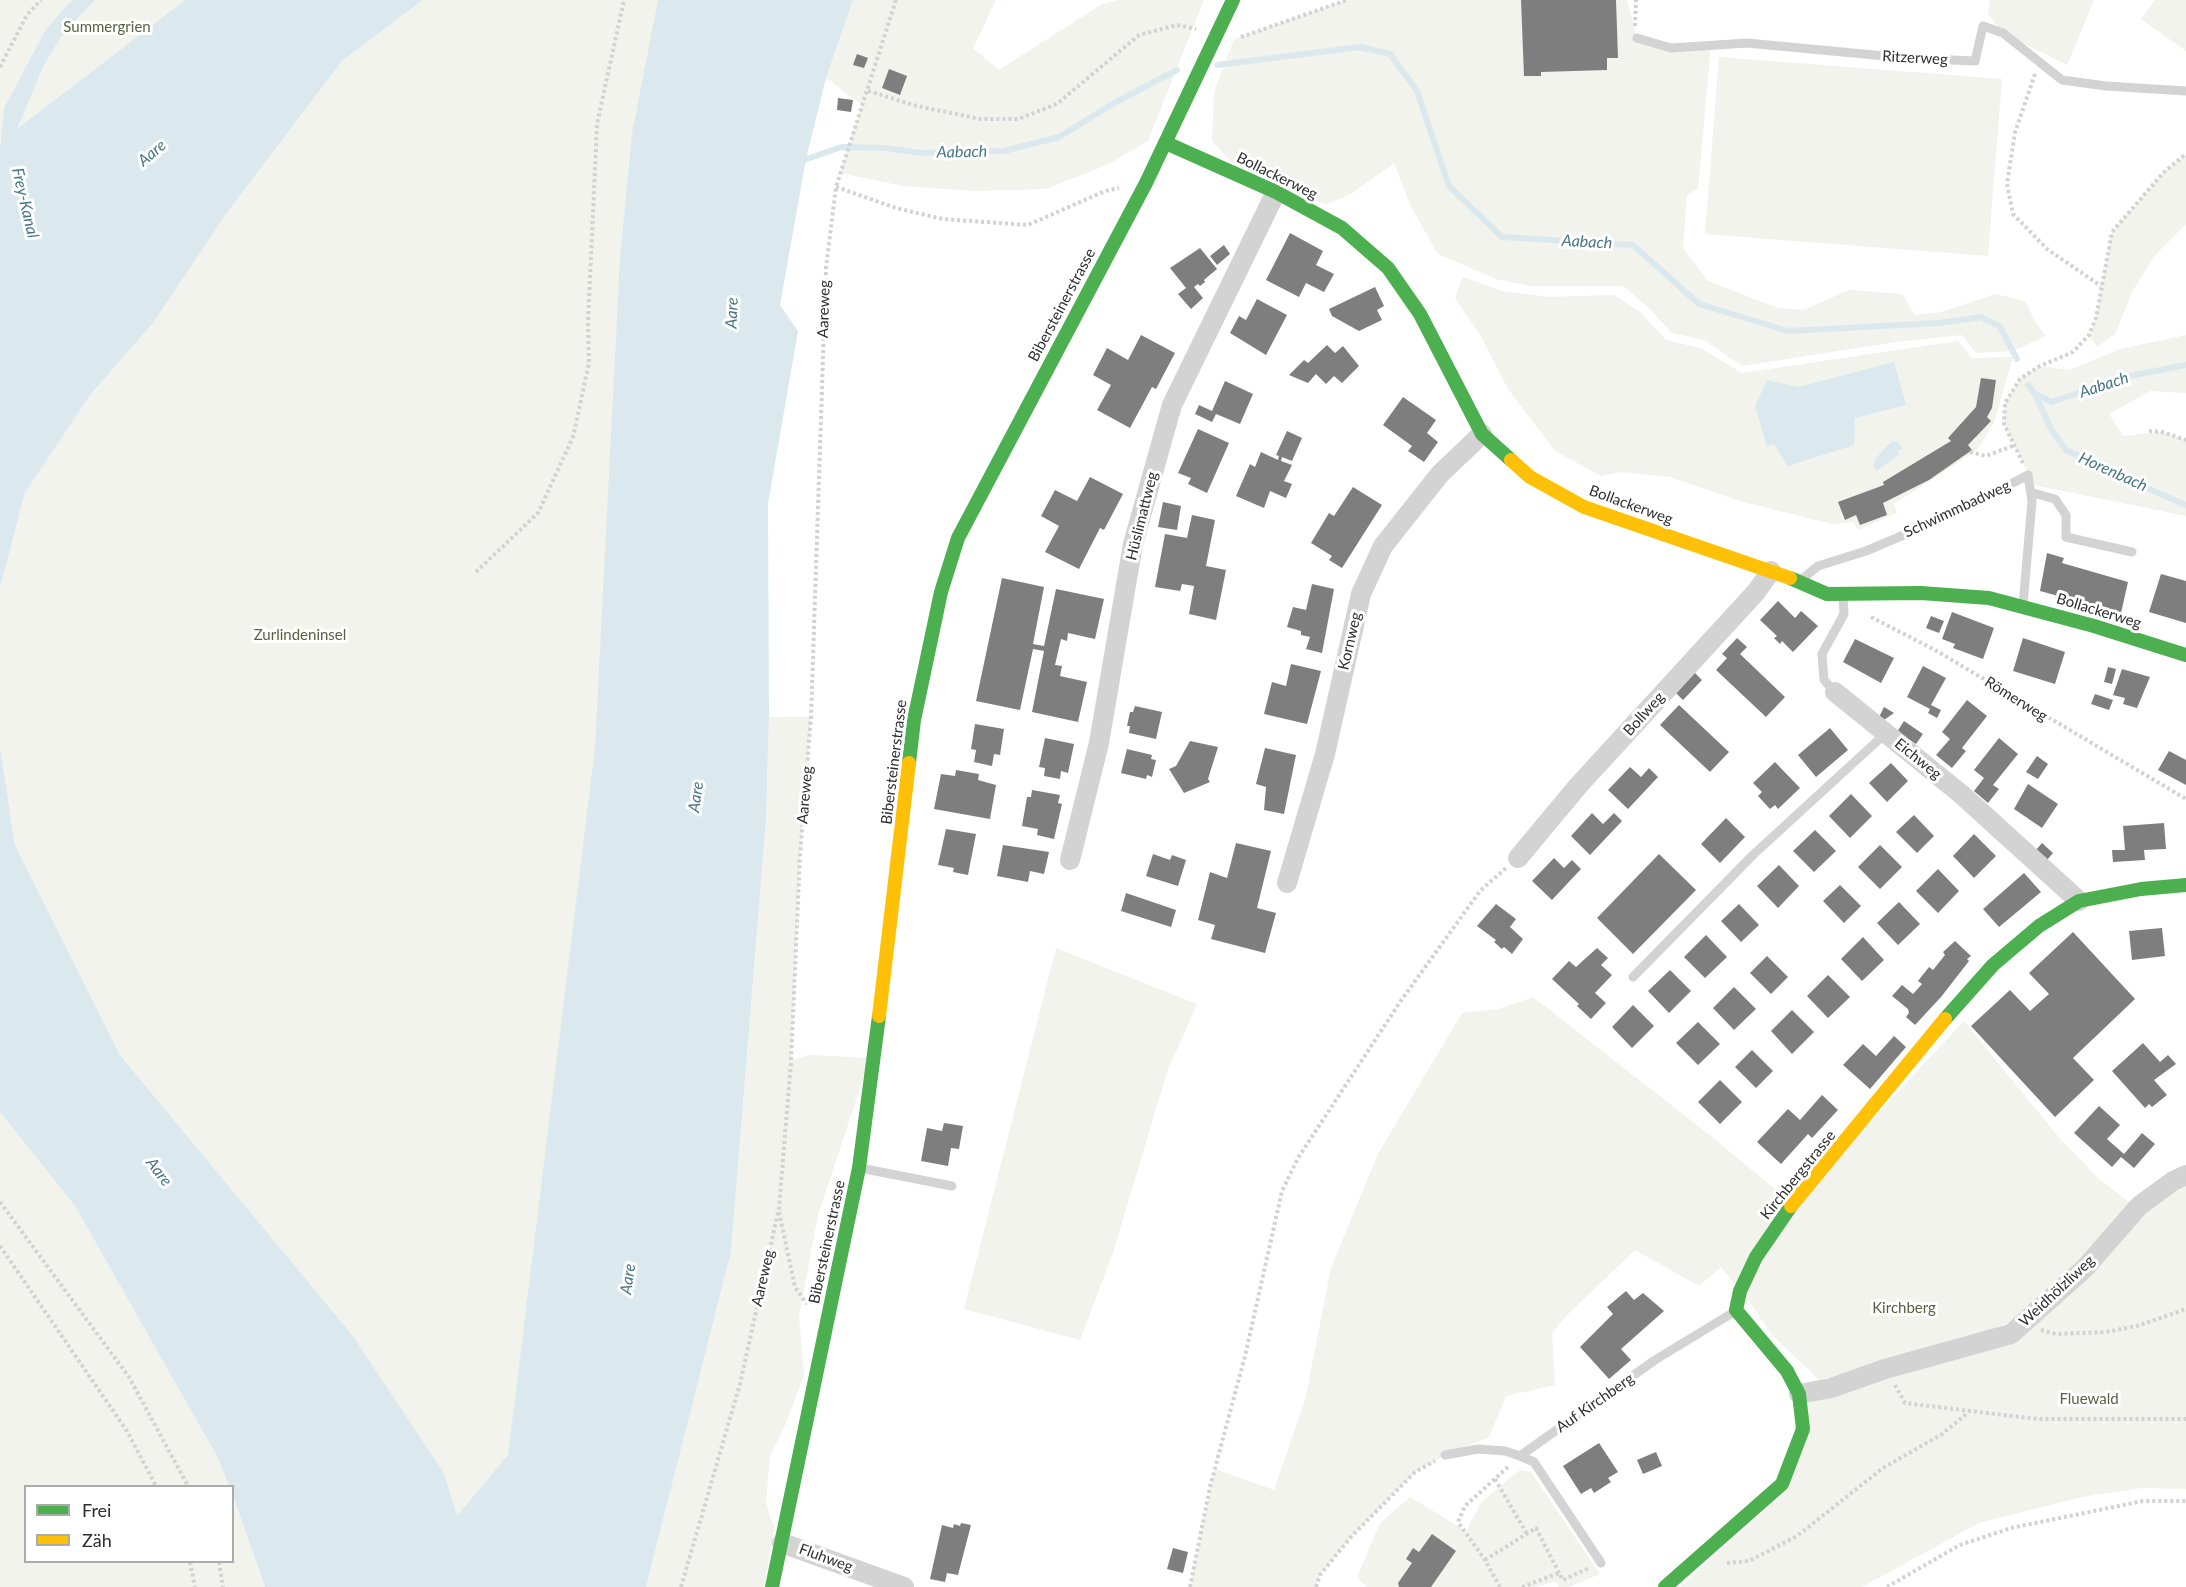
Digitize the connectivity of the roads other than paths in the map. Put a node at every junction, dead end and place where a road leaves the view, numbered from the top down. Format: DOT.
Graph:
graph roads {
  1 [pos="1233,0"];
  2 [pos="1637,38"];
  3 [pos="2186,91"];
  4 [pos="1166,143"];
  5 [pos="1276,192"];
  6 [pos="1482,434"];
  7 [pos="2033,493"];
  8 [pos="2132,552"];
  9 [pos="1771,571"];
  10 [pos="1799,581"];
  11 [pos="1843,599"];
  12 [pos="2023,605"];
  13 [pos="2186,655"];
  14 [pos="1835,692"];
  15 [pos="1886,733"];
  16 [pos="1518,858"];
  17 [pos="1070,860"];
  18 [pos="1287,884"];
  19 [pos="2186,885"];
  20 [pos="2079,901"];
  21 [pos="1632,977"];
  22 [pos="859,1168"];
  23 [pos="2186,1175"];
  24 [pos="952,1186"];
  25 [pos="1736,1310"];
  26 [pos="1799,1394"];
  27 [pos="1445,1455"];
  28 [pos="1520,1456"];
  29 [pos="782,1543"];
  30 [pos="1601,1563"];
  31 [pos="772,1587"];
  32 [pos="904,1587"];
  33 [pos="1665,1587"];
  1 -- 4 [label="street, Bibersteinerstrasse"];
  2 -- 3 [label="lane, Ritzerweg"];
  4 -- 5 [label="street, Bollackerweg"];
  4 -- 22 [label="street, Bibersteinerstrasse"];
  5 -- 6 [label="street, Bollackerweg"];
  5 -- 17 [label="street, Hüslimattweg"];
  6 -- 9 [label="street, Bollackerweg"];
  6 -- 18 [label="street, Kornweg"];
  7 -- 8 [label="lane"];
  7 -- 10 [label="lane, Schwimmbadweg"];
  7 -- 12 [label="lane, Schwimmbadweg"];
  9 -- 10 [label="street, Bollackerweg"];
  9 -- 16 [label="street, Bollweg"];
  10 -- 11 [label="street, Bollackerweg"];
  11 -- 12 [label="street, Bollackerweg"];
  11 -- 14 [label="lane, Eichweg"];
  12 -- 13 [label="street, Bollackerweg"];
  14 -- 15 [label="street, Eichweg"];
  15 -- 20 [label="street, Eichweg"];
  15 -- 21 [label="lane"];
  19 -- 20 [label="street, Kirchbergstrasse"];
  20 -- 25 [label="street, Kirchbergstrasse"];
  22 -- 24 [label="lane"];
  22 -- 29 [label="street, Bibersteinerstrasse"];
  23 -- 26 [label="street, Weidhölzliweg"];
  25 -- 26 [label="street"];
  25 -- 28 [label="lane, Auf Kirchberg"];
  26 -- 33 [label="street"];
  27 -- 28 [label="lane"];
  28 -- 30 [label="lane"];
  29 -- 31 [label="street, Bibersteinerstrasse"];
  29 -- 32 [label="street, Fluhweg"];
}
